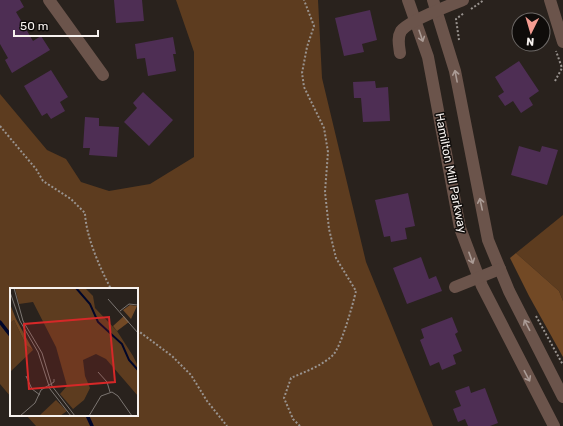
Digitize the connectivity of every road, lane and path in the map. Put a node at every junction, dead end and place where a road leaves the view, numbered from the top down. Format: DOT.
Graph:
graph roads {
  1 [pos="49,0"];
  2 [pos="304,0"];
  3 [pos="408,0"];
  4 [pos="463,0"];
  5 [pos="484,0"];
  6 [pos="550,0"];
  7 [pos="435,6"];
  8 [pos="416,21"];
  9 [pos="563,42"];
  10 [pos="460,44"];
  11 [pos="400,53"];
  12 [pos="103,75"];
  13 [pos="0,126"];
  14 [pos="500,269"];
  15 [pos="478,278"];
  16 [pos="455,287"];
  17 [pos="111,288"];
  18 [pos="533,312"];
  19 [pos="138,331"];
  20 [pos="563,365"];
  21 [pos="563,397"];
  22 [pos="227,426"];
  23 [pos="300,426"];
  24 [pos="554,426"];
  1 -- 12 [label="street"];
  2 -- 23 [label="path"];
  3 -- 8 [label="street, Hamilton Mill Parkway"];
  4 -- 7 [label="street"];
  5 -- 10 [label="path"];
  6 -- 9 [label="street"];
  7 -- 8 [label="street"];
  14 -- 7 [label="street, Hamilton Mill Parkway, one-way"];
  8 -- 11 [label="street"];
  8 -- 15 [label="street, Hamilton Mill Parkway, one-way"];
  13 -- 17 [label="path"];
  14 -- 15 [label="street"];
  21 -- 14 [label="street, Hamilton Mill Parkway, one-way"];
  15 -- 16 [label="street"];
  15 -- 24 [label="street, Hamilton Mill Parkway, one-way"];
  18 -- 20 [label="path"];
  19 -- 22 [label="path"];
}
